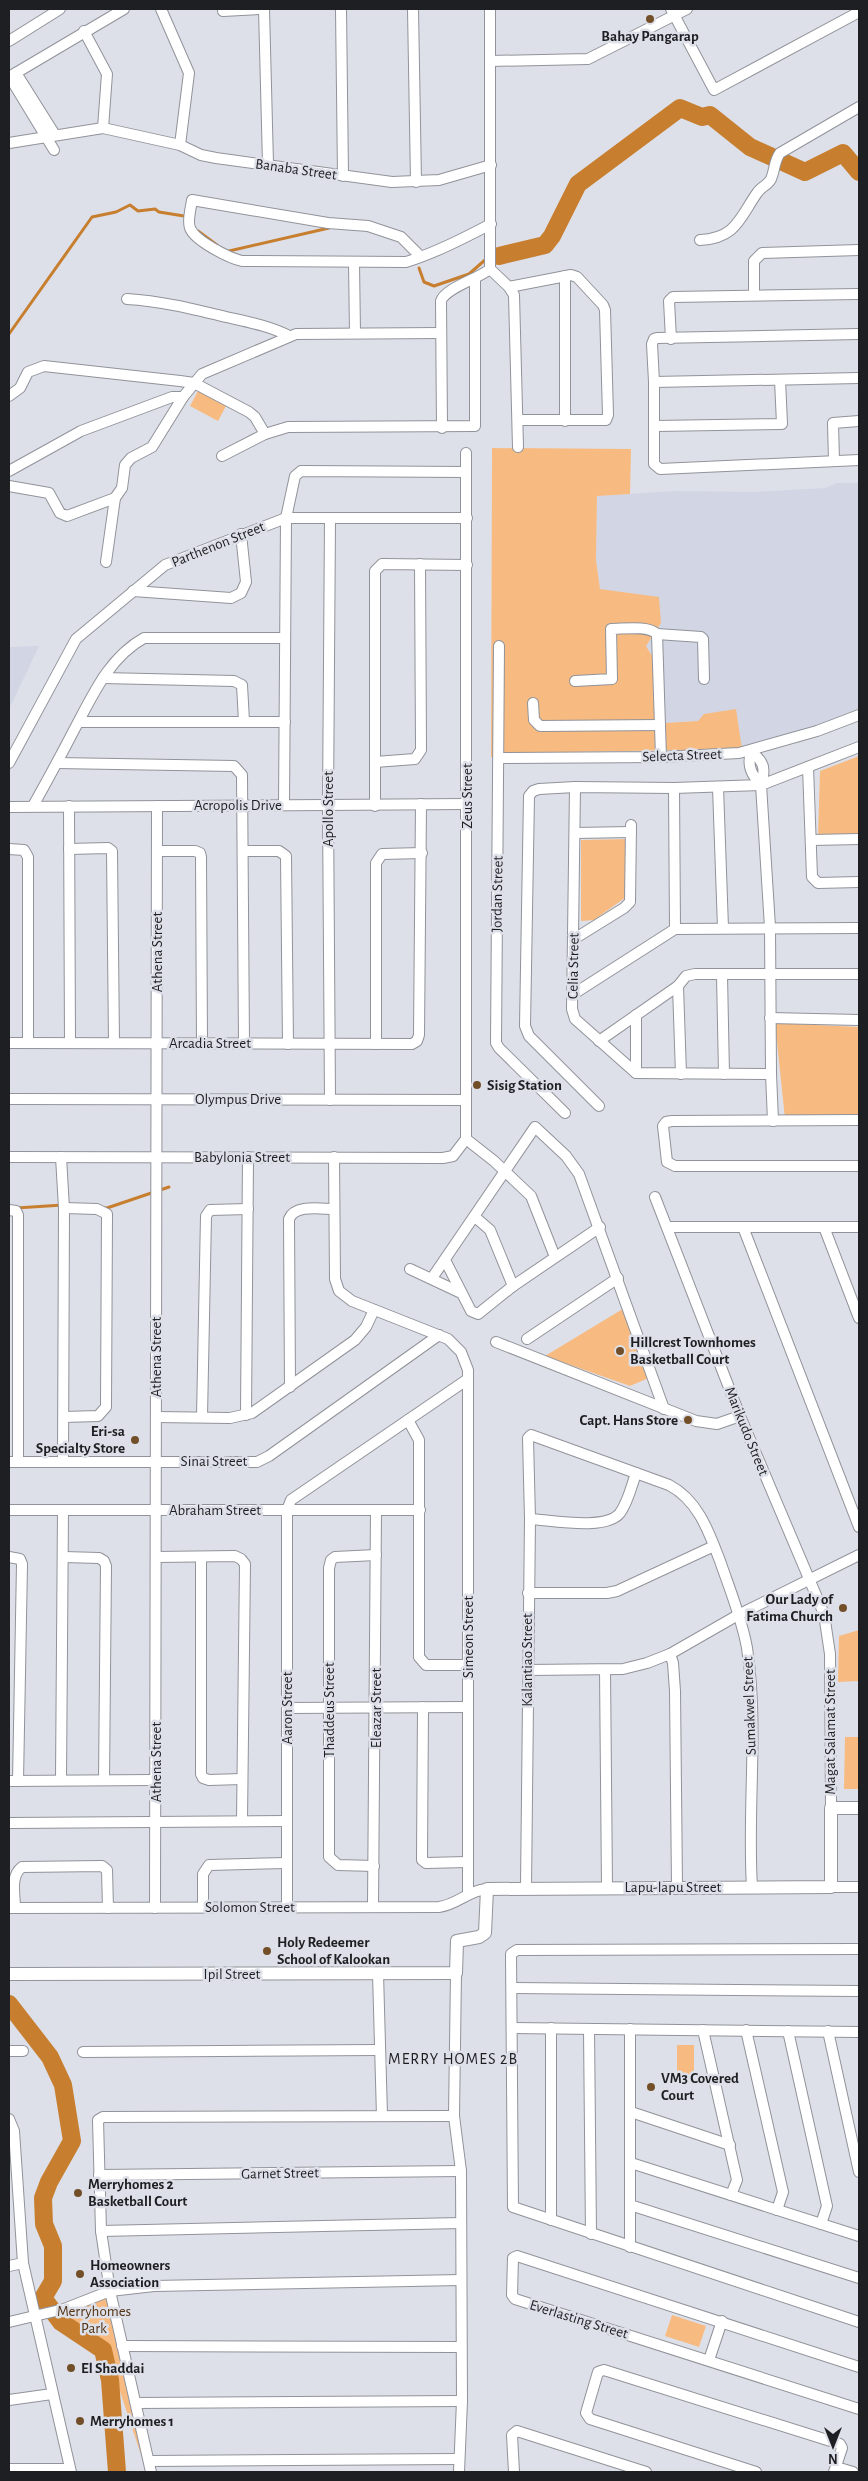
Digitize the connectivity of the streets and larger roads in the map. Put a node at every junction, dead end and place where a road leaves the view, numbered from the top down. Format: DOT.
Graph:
graph roads {
  1 [pos="124,9"];
  2 [pos="161,9"];
  3 [pos="260,9"];
  4 [pos="264,9"];
  5 [pos="341,9"];
  6 [pos="413,9"];
  7 [pos="490,9"];
  8 [pos="687,9"];
  9 [pos="55,10"];
  10 [pos="223,11"];
  11 [pos="673,12"];
  12 [pos="858,13"];
  13 [pos="84,31"];
  14 [pos="9,41"];
  15 [pos="490,61"];
  16 [pos="11,75"];
  17 [pos="859,107"];
  18 [pos="103,128"];
  19 [pos="50,136"];
  20 [pos="10,140"];
  21 [pos="180,145"];
  22 [pos="54,150"];
  23 [pos="268,164"];
  24 [pos="491,165"];
  25 [pos="343,176"];
  26 [pos="416,182"];
  27 [pos="491,224"];
  28 [pos="700,240"];
  29 [pos="859,250"];
  30 [pos="421,257"];
  31 [pos="354,263"];
  32 [pos="490,269"];
  33 [pos="564,276"];
  34 [pos="475,280"];
  35 [pos="510,287"];
  36 [pos="754,294"];
  37 [pos="859,294"];
  38 [pos="127,299"];
  39 [pos="356,333"];
  40 [pos="441,333"];
  41 [pos="859,334"];
  42 [pos="289,336"];
  43 [pos="671,339"];
  44 [pos="859,378"];
  45 [pos="780,380"];
  46 [pos="654,382"];
  47 [pos="194,383"];
  48 [pos="9,396"];
  49 [pos="183,398"];
  50 [pos="519,420"];
  51 [pos="566,421"];
  52 [pos="859,421"];
  53 [pos="655,426"];
  54 [pos="442,428"];
  55 [pos="265,434"];
  56 [pos="518,447"];
  57 [pos="466,453"];
  58 [pos="222,456"];
  59 [pos="859,460"];
  60 [pos="834,461"];
  61 [pos="9,471"];
  62 [pos="466,472"];
  63 [pos="9,486"];
  64 [pos="114,498"];
  65 [pos="286,518"];
  66 [pos="330,518"];
  67 [pos="466,518"];
  68 [pos="241,534"];
  69 [pos="106,562"];
  70 [pos="420,564"];
  71 [pos="467,565"];
  72 [pos="133,591"];
  73 [pos="657,634"];
  74 [pos="285,638"];
  75 [pos="499,646"];
  76 [pos="103,678"];
  77 [pos="704,678"];
  78 [pos="575,681"];
  79 [pos="533,703"];
  80 [pos="859,715"];
  81 [pos="244,721"];
  82 [pos="79,722"];
  83 [pos="285,722"];
  84 [pos="660,725"];
  85 [pos="859,747"];
  86 [pos="751,750"];
  87 [pos="661,757"];
  88 [pos="500,758"];
  89 [pos="375,762"];
  90 [pos="9,763"];
  91 [pos="57,763"];
  92 [pos="808,767"];
  93 [pos="762,785"];
  94 [pos="575,787"];
  95 [pos="718,787"];
  96 [pos="674,788"];
  97 [pos="421,804"];
  98 [pos="467,804"];
  99 [pos="242,805"];
  100 [pos="284,805"];
  101 [pos="9,806"];
  102 [pos="33,806"];
  103 [pos="69,806"];
  104 [pos="157,806"];
  105 [pos="328,806"];
  106 [pos="375,806"];
  107 [pos="575,833"];
  108 [pos="859,839"];
  109 [pos="812,840"];
  110 [pos="69,849"];
  111 [pos="9,850"];
  112 [pos="157,851"];
  113 [pos="243,851"];
  114 [pos="422,853"];
  115 [pos="859,882"];
  116 [pos="770,927"];
  117 [pos="722,928"];
  118 [pos="859,928"];
  119 [pos="676,929"];
  120 [pos="574,939"];
  121 [pos="770,974"];
  122 [pos="859,974"];
  123 [pos="722,975"];
  124 [pos="678,986"];
  125 [pos="572,995"];
  126 [pos="636,1015"];
  127 [pos="770,1018"];
  128 [pos="859,1020"];
  129 [pos="599,1041"];
  130 [pos="9,1043"];
  131 [pos="28,1043"];
  132 [pos="70,1043"];
  133 [pos="114,1043"];
  134 [pos="156,1043"];
  135 [pos="202,1043"];
  136 [pos="244,1043"];
  137 [pos="288,1044"];
  138 [pos="329,1044"];
  139 [pos="376,1044"];
  140 [pos="636,1073"];
  141 [pos="681,1074"];
  142 [pos="724,1074"];
  143 [pos="771,1074"];
  144 [pos="9,1099"];
  145 [pos="156,1099"];
  146 [pos="330,1100"];
  147 [pos="466,1100"];
  148 [pos="599,1106"];
  149 [pos="565,1113"];
  150 [pos="859,1120"];
  151 [pos="773,1121"];
  152 [pos="466,1139"];
  153 [pos="9,1157"];
  154 [pos="61,1157"];
  155 [pos="156,1157"];
  156 [pos="248,1157"];
  157 [pos="334,1158"];
  158 [pos="859,1166"];
  159 [pos="504,1170"];
  160 [pos="656,1197"];
  161 [pos="64,1208"];
  162 [pos="248,1209"];
  163 [pos="334,1209"];
  164 [pos="9,1210"];
  165 [pos="475,1217"];
  166 [pos="600,1227"];
  167 [pos="667,1227"];
  168 [pos="743,1227"];
  169 [pos="824,1227"];
  170 [pos="859,1227"];
  171 [pos="555,1256"];
  172 [pos="445,1260"];
  173 [pos="410,1269"];
  174 [pos="432,1278"];
  175 [pos="618,1278"];
  176 [pos="513,1286"];
  177 [pos="459,1292"];
  178 [pos="374,1310"];
  179 [pos="859,1318"];
  180 [pos="439,1335"];
  181 [pos="527,1338"];
  182 [pos="496,1342"];
  183 [pos="468,1379"];
  184 [pos="290,1387"];
  185 [pos="664,1408"];
  186 [pos="246,1415"];
  187 [pos="740,1416"];
  188 [pos="13,1417"];
  189 [pos="64,1417"];
  190 [pos="156,1417"];
  191 [pos="202,1417"];
  192 [pos="408,1420"];
  193 [pos="531,1435"];
  194 [pos="63,1461"];
  195 [pos="156,1461"];
  196 [pos="14,1462"];
  197 [pos="636,1473"];
  198 [pos="9,1510"];
  199 [pos="63,1510"];
  200 [pos="156,1510"];
  201 [pos="287,1510"];
  202 [pos="376,1510"];
  203 [pos="420,1510"];
  204 [pos="530,1519"];
  205 [pos="859,1527"];
  206 [pos="714,1546"];
  207 [pos="859,1555"];
  208 [pos="9,1556"];
  209 [pos="376,1556"];
  210 [pos="64,1557"];
  211 [pos="156,1557"];
  212 [pos="201,1558"];
  213 [pos="808,1580"];
  214 [pos="528,1593"];
  215 [pos="738,1615"];
  216 [pos="670,1654"];
  217 [pos="468,1665"];
  218 [pos="527,1670"];
  219 [pos="605,1670"];
  220 [pos="422,1707"];
  221 [pos="468,1707"];
  222 [pos="287,1708"];
  223 [pos="329,1708"];
  224 [pos="376,1708"];
  225 [pos="242,1779"];
  226 [pos="61,1780"];
  227 [pos="104,1780"];
  228 [pos="155,1780"];
  229 [pos="14,1781"];
  230 [pos="830,1808"];
  231 [pos="859,1808"];
  232 [pos="155,1822"];
  233 [pos="242,1822"];
  234 [pos="286,1822"];
  235 [pos="9,1823"];
  236 [pos="467,1862"];
  237 [pos="286,1863"];
  238 [pos="374,1866"];
  239 [pos="677,1886"];
  240 [pos="607,1887"];
  241 [pos="752,1887"];
  242 [pos="831,1887"];
  243 [pos="859,1887"];
  244 [pos="526,1888"];
  245 [pos="487,1889"];
  246 [pos="468,1894"];
  247 [pos="373,1906"];
  248 [pos="203,1907"];
  249 [pos="286,1907"];
  250 [pos="12,1908"];
  251 [pos="108,1908"];
  252 [pos="155,1908"];
  253 [pos="859,1949"];
  254 [pos="378,1973"];
  255 [pos="456,1973"];
  256 [pos="9,1974"];
  257 [pos="512,1988"];
  258 [pos="859,1990"];
  259 [pos="512,2028"];
  260 [pos="551,2028"];
  261 [pos="589,2028"];
  262 [pos="630,2029"];
  263 [pos="703,2030"];
  264 [pos="746,2030"];
  265 [pos="788,2031"];
  266 [pos="828,2031"];
  267 [pos="859,2032"];
  268 [pos="379,2050"];
  269 [pos="9,2051"];
  270 [pos="23,2051"];
  271 [pos="83,2052"];
  272 [pos="631,2112"];
  273 [pos="382,2116"];
  274 [pos="454,2116"];
  275 [pos="9,2120"];
  276 [pos="730,2146"];
  277 [pos="631,2163"];
  278 [pos="461,2171"];
  279 [pos="859,2172"];
  280 [pos="12,2175"];
  281 [pos="99,2176"];
  282 [pos="731,2195"];
  283 [pos="630,2205"];
  284 [pos="777,2210"];
  285 [pos="551,2220"];
  286 [pos="461,2223"];
  287 [pos="821,2224"];
  288 [pos="101,2231"];
  289 [pos="590,2234"];
  290 [pos="859,2236"];
  291 [pos="630,2247"];
  292 [pos="23,2262"];
  293 [pos="9,2266"];
  294 [pos="859,2278"];
  295 [pos="462,2280"];
  296 [pos="110,2291"];
  297 [pos="40,2315"];
  298 [pos="722,2321"];
  299 [pos="9,2322"];
  300 [pos="859,2322"];
  301 [pos="122,2346"];
  302 [pos="460,2347"];
  303 [pos="709,2360"];
  304 [pos="859,2367"];
  305 [pos="52,2394"];
  306 [pos="9,2400"];
  307 [pos="462,2402"];
  308 [pos="136,2403"];
  309 [pos="859,2409"];
  310 [pos="459,2459"];
  311 [pos="150,2461"];
  312 [pos="9,2469"];
  313 [pos="835,2470"];
  314 [pos="70,2471"];
  315 [pos="152,2472"];
  316 [pos="459,2472"];
  317 [pos="514,2472"];
  318 [pos="646,2472"];
  319 [pos="756,2472"];
  320 [pos="853,2472"];
  1 -- 13 [label="street"];
  2 -- 21 [label="street"];
  3 -- 10 [label="street"];
  4 -- 23 [label="street"];
  5 -- 25 [label="street"];
  6 -- 26 [label="street"];
  7 -- 15 [label="street"];
  8 -- 11 [label="street"];
  9 -- 14 [label="street"];
  11 -- 12 [label="street"];
  11 -- 15 [label="street"];
  13 -- 16 [label="street"];
  13 -- 18 [label="street"];
  15 -- 24 [label="street"];
  16 -- 19 [label="street"];
  17 -- 28 [label="street"];
  18 -- 19 [label="street"];
  18 -- 21 [label="street, Banaba Street"];
  19 -- 20 [label="street"];
  19 -- 22 [label="street"];
  21 -- 23 [label="street, Banaba Street"];
  23 -- 25 [label="street, Banaba Street"];
  24 -- 26 [label="street, Banaba Street"];
  24 -- 27 [label="street"];
  25 -- 26 [label="street, Banaba Street"];
  27 -- 30 [label="street"];
  27 -- 32 [label="street"];
  29 -- 36 [label="street"];
  30 -- 31 [label="street"];
  30 -- 31 [label="street"];
  31 -- 39 [label="street"];
  32 -- 34 [label="street"];
  32 -- 35 [label="street"];
  33 -- 35 [label="street"];
  33 -- 51 [label="street"];
  33 -- 51 [label="street"];
  34 -- 40 [label="street"];
  34 -- 54 [label="street"];
  35 -- 50 [label="street"];
  36 -- 37 [label="street"];
  36 -- 43 [label="street"];
  38 -- 42 [label="street"];
  39 -- 40 [label="street"];
  39 -- 42 [label="street"];
  40 -- 54 [label="street"];
  41 -- 43 [label="street"];
  42 -- 47 [label="street"];
  43 -- 46 [label="street"];
  44 -- 45 [label="street"];
  45 -- 46 [label="street"];
  45 -- 53 [label="street"];
  46 -- 53 [label="street"];
  47 -- 48 [label="street"];
  47 -- 49 [label="street"];
  47 -- 55 [label="street"];
  49 -- 61 [label="street"];
  49 -- 64 [label="street"];
  50 -- 51 [label="street"];
  50 -- 56 [label="street"];
  52 -- 60 [label="street"];
  53 -- 60 [label="street"];
  54 -- 55 [label="street"];
  55 -- 58 [label="street"];
  57 -- 62 [label="street, Zeus Street"];
  59 -- 60 [label="street"];
  62 -- 65 [label="street"];
  62 -- 67 [label="street, Zeus Street"];
  63 -- 64 [label="street"];
  64 -- 69 [label="street"];
  65 -- 66 [label="street, Parthenon Street"];
  65 -- 68 [label="street, Parthenon Street"];
  65 -- 74 [label="street"];
  66 -- 67 [label="street, Parthenon Street"];
  66 -- 105 [label="street, Apollo Street"];
  67 -- 71 [label="street, Zeus Street"];
  68 -- 72 [label="street, Parthenon Street"];
  68 -- 72 [label="street"];
  70 -- 71 [label="street"];
  70 -- 89 [label="street"];
  70 -- 89 [label="street"];
  71 -- 98 [label="street, Zeus Street"];
  72 -- 90 [label="street, Parthenon Street"];
  73 -- 77 [label="street"];
  73 -- 78 [label="street"];
  73 -- 84 [label="street"];
  74 -- 76 [label="street"];
  74 -- 83 [label="street"];
  75 -- 88 [label="street, Jordan Street"];
  76 -- 81 [label="street"];
  76 -- 82 [label="street"];
  79 -- 84 [label="street"];
  80 -- 86 [label="street, Selecta Street"];
  81 -- 82 [label="street"];
  81 -- 83 [label="street"];
  82 -- 91 [label="street"];
  83 -- 100 [label="street"];
  84 -- 87 [label="street"];
  85 -- 92 [label="street"];
  86 -- 87 [label="street, Selecta Street"];
  86 -- 93 [label="street"];
  87 -- 88 [label="street, Selecta Street"];
  88 -- 149 [label="street, Jordan Street"];
  89 -- 106 [label="street"];
  91 -- 99 [label="street"];
  91 -- 102 [label="street"];
  92 -- 93 [label="street"];
  92 -- 109 [label="street"];
  93 -- 95 [label="street"];
  93 -- 116 [label="street"];
  94 -- 96 [label="street"];
  94 -- 107 [label="street, Celia Street"];
  94 -- 148 [label="street"];
  95 -- 96 [label="street"];
  95 -- 117 [label="street"];
  96 -- 119 [label="street"];
  97 -- 98 [label="street, Acropolis Drive"];
  97 -- 106 [label="street, Acropolis Drive"];
  97 -- 114 [label="street"];
  98 -- 147 [label="street, Zeus Street"];
  99 -- 100 [label="street, Acropolis Drive"];
  99 -- 104 [label="street, Acropolis Drive"];
  99 -- 113 [label="street"];
  100 -- 105 [label="street, Acropolis Drive"];
  101 -- 102 [label="street, Acropolis Drive"];
  102 -- 103 [label="street, Acropolis Drive"];
  103 -- 104 [label="street, Acropolis Drive"];
  103 -- 110 [label="street"];
  104 -- 112 [label="street, Athena Street"];
  105 -- 106 [label="street, Acropolis Drive"];
  105 -- 138 [label="street, Apollo Street"];
  107 -- 120 [label="street, Celia Street"];
  107 -- 120 [label="street"];
  108 -- 109 [label="street"];
  109 -- 115 [label="street"];
  110 -- 132 [label="street"];
  110 -- 133 [label="street"];
  111 -- 131 [label="street"];
  112 -- 134 [label="street, Athena Street"];
  112 -- 135 [label="street"];
  113 -- 136 [label="street"];
  113 -- 137 [label="street"];
  114 -- 139 [label="street, Arcadia Street"];
  114 -- 139 [label="street"];
  116 -- 117 [label="street"];
  116 -- 118 [label="street"];
  116 -- 121 [label="street"];
  117 -- 119 [label="street"];
  119 -- 125 [label="street"];
  120 -- 125 [label="street, Celia Street"];
  121 -- 122 [label="street"];
  121 -- 123 [label="street"];
  121 -- 127 [label="street"];
  123 -- 124 [label="street"];
  123 -- 142 [label="street"];
  124 -- 126 [label="street"];
  124 -- 141 [label="street"];
  125 -- 129 [label="street, Celia Street"];
  126 -- 129 [label="street"];
  126 -- 140 [label="street"];
  127 -- 128 [label="street"];
  127 -- 143 [label="street"];
  129 -- 140 [label="street, Celia Street"];
  130 -- 131 [label="street, Arcadia Street"];
  131 -- 132 [label="street, Arcadia Street"];
  132 -- 133 [label="street, Arcadia Street"];
  133 -- 134 [label="street, Arcadia Street"];
  134 -- 135 [label="street, Arcadia Street"];
  134 -- 145 [label="street, Athena Street"];
  135 -- 136 [label="street, Arcadia Street"];
  136 -- 137 [label="street, Arcadia Street"];
  137 -- 138 [label="street, Arcadia Street"];
  138 -- 139 [label="street, Arcadia Street"];
  138 -- 146 [label="street, Apollo Street"];
  140 -- 141 [label="street"];
  141 -- 142 [label="street"];
  142 -- 143 [label="street"];
  143 -- 151 [label="street"];
  144 -- 145 [label="street, Olympus Drive"];
  145 -- 146 [label="street, Olympus Drive"];
  145 -- 155 [label="street, Athena Street"];
  146 -- 147 [label="street, Olympus Drive"];
  147 -- 152 [label="street, Zeus Street"];
  150 -- 151 [label="street"];
  151 -- 158 [label="street"];
  152 -- 157 [label="street, Babylonia Street"];
  152 -- 159 [label="street"];
  153 -- 154 [label="street, Babylonia Street"];
  154 -- 155 [label="street, Babylonia Street"];
  154 -- 161 [label="street"];
  155 -- 156 [label="street, Babylonia Street"];
  155 -- 190 [label="street, Athena Street"];
  156 -- 157 [label="street, Babylonia Street"];
  156 -- 162 [label="street"];
  157 -- 163 [label="street, Simeon Street"];
  159 -- 165 [label="street"];
  159 -- 166 [label="street"];
  159 -- 171 [label="street"];
  160 -- 167 [label="street, Marikudo Street"];
  161 -- 189 [label="street"];
  161 -- 189 [label="street"];
  162 -- 186 [label="street"];
  162 -- 191 [label="street"];
  163 -- 178 [label="street, Simeon Street"];
  163 -- 184 [label="street"];
  164 -- 188 [label="street"];
  165 -- 172 [label="street"];
  165 -- 176 [label="street"];
  166 -- 171 [label="street"];
  166 -- 175 [label="street"];
  167 -- 168 [label="street"];
  167 -- 187 [label="street, Marikudo Street"];
  168 -- 169 [label="street"];
  168 -- 205 [label="street"];
  169 -- 170 [label="street"];
  169 -- 179 [label="street"];
  171 -- 176 [label="street"];
  172 -- 174 [label="street"];
  172 -- 177 [label="street"];
  173 -- 174 [label="street"];
  174 -- 177 [label="street"];
  175 -- 181 [label="street"];
  175 -- 185 [label="street"];
  176 -- 177 [label="street"];
  178 -- 180 [label="street, Simeon Street"];
  178 -- 184 [label="street"];
  180 -- 183 [label="street, Simeon Street"];
  180 -- 195 [label="street, Sinai Street"];
  182 -- 185 [label="street"];
  183 -- 192 [label="street"];
  183 -- 217 [label="street, Simeon Street"];
  184 -- 186 [label="street"];
  185 -- 187 [label="street"];
  186 -- 191 [label="street"];
  187 -- 213 [label="street, Marikudo Street"];
  188 -- 196 [label="street"];
  189 -- 194 [label="street"];
  190 -- 191 [label="street"];
  190 -- 195 [label="street, Athena Street"];
  192 -- 201 [label="street"];
  192 -- 203 [label="street"];
  193 -- 197 [label="street, Sumakwel Street"];
  193 -- 204 [label="street, Kalantiao Street"];
  194 -- 195 [label="street, Sinai Street"];
  194 -- 196 [label="street, Sinai Street"];
  195 -- 200 [label="street, Athena Street"];
  197 -- 204 [label="street"];
  197 -- 206 [label="street, Sumakwel Street"];
  198 -- 199 [label="street, Abraham Street"];
  199 -- 200 [label="street, Abraham Street"];
  199 -- 210 [label="street"];
  200 -- 201 [label="street, Abraham Street"];
  200 -- 211 [label="street, Athena Street"];
  201 -- 202 [label="street, Abraham Street"];
  201 -- 222 [label="street, Aaron Street"];
  202 -- 203 [label="street, Abraham Street"];
  202 -- 209 [label="street, Eleazar Street"];
  203 -- 217 [label="street"];
  204 -- 214 [label="street, Kalantiao Street"];
  206 -- 214 [label="street"];
  206 -- 215 [label="street, Sumakwel Street"];
  207 -- 213 [label="street"];
  208 -- 229 [label="street"];
  209 -- 223 [label="street, Thaddeus Street"];
  209 -- 224 [label="street, Eleazar Street"];
  210 -- 226 [label="street"];
  210 -- 227 [label="street"];
  211 -- 212 [label="street"];
  211 -- 228 [label="street, Athena Street"];
  212 -- 225 [label="street"];
  212 -- 225 [label="street"];
  213 -- 215 [label="street"];
  213 -- 230 [label="street, Magat Salamat Street"];
  214 -- 218 [label="street, Kalantiao Street"];
  215 -- 216 [label="street"];
  215 -- 241 [label="street, Sumakwel Street"];
  216 -- 219 [label="street"];
  216 -- 239 [label="street"];
  217 -- 221 [label="street, Simeon Street"];
  218 -- 219 [label="street"];
  218 -- 244 [label="street, Kalantiao Street"];
  219 -- 240 [label="street"];
  220 -- 221 [label="street"];
  220 -- 224 [label="street"];
  220 -- 236 [label="street"];
  221 -- 236 [label="street, Simeon Street"];
  222 -- 223 [label="street"];
  222 -- 234 [label="street, Aaron Street"];
  223 -- 224 [label="street"];
  223 -- 238 [label="street, Thaddeus Street"];
  224 -- 238 [label="street, Eleazar Street"];
  225 -- 233 [label="street"];
  226 -- 227 [label="street"];
  226 -- 229 [label="street"];
  227 -- 228 [label="street"];
  228 -- 232 [label="street, Athena Street"];
  230 -- 231 [label="street"];
  230 -- 242 [label="street, Magat Salamat Street"];
  232 -- 233 [label="street"];
  232 -- 235 [label="street"];
  232 -- 252 [label="street, Athena Street"];
  233 -- 234 [label="street"];
  234 -- 237 [label="street, Aaron Street"];
  236 -- 246 [label="street, Simeon Street"];
  237 -- 248 [label="street"];
  237 -- 249 [label="street, Aaron Street"];
  238 -- 247 [label="street, Eleazar Street"];
  239 -- 240 [label="street, Lapu-lapu Street"];
  239 -- 241 [label="street, Lapu-lapu Street"];
  240 -- 244 [label="street, Lapu-lapu Street"];
  241 -- 242 [label="street, Lapu-lapu Street"];
  242 -- 243 [label="street, Lapu-lapu Street"];
  244 -- 245 [label="street, Lapu-lapu Street"];
  245 -- 246 [label="street, Solomon Street"];
  245 -- 255 [label="street"];
  246 -- 247 [label="street, Solomon Street"];
  247 -- 249 [label="street, Solomon Street"];
  248 -- 249 [label="street, Solomon Street"];
  248 -- 252 [label="street, Solomon Street"];
  250 -- 251 [label="street, Solomon Street"];
  250 -- 251 [label="street"];
  251 -- 252 [label="street, Solomon Street"];
  253 -- 257 [label="street"];
  254 -- 255 [label="street, Ipil Street"];
  254 -- 256 [label="street, Ipil Street"];
  254 -- 268 [label="street"];
  255 -- 274 [label="street"];
  257 -- 258 [label="street"];
  257 -- 259 [label="street"];
  259 -- 260 [label="street"];
  259 -- 285 [label="street"];
  260 -- 261 [label="street"];
  260 -- 285 [label="street"];
  261 -- 262 [label="street"];
  261 -- 289 [label="street"];
  262 -- 263 [label="street"];
  262 -- 272 [label="street"];
  263 -- 264 [label="street"];
  263 -- 276 [label="street"];
  264 -- 265 [label="street"];
  264 -- 284 [label="street"];
  265 -- 266 [label="street"];
  265 -- 287 [label="street"];
  266 -- 267 [label="street"];
  266 -- 279 [label="street"];
  268 -- 271 [label="street"];
  268 -- 273 [label="street"];
  269 -- 270 [label="street"];
  272 -- 276 [label="street"];
  272 -- 277 [label="street"];
  273 -- 274 [label="street"];
  273 -- 281 [label="street"];
  274 -- 278 [label="street"];
  275 -- 280 [label="street"];
  276 -- 282 [label="street"];
  277 -- 282 [label="street"];
  277 -- 283 [label="street"];
  278 -- 281 [label="street, Garnet Street"];
  278 -- 286 [label="street"];
  280 -- 292 [label="street"];
  281 -- 288 [label="street"];
  282 -- 284 [label="street"];
  283 -- 291 [label="street"];
  283 -- 294 [label="street"];
  284 -- 287 [label="street"];
  285 -- 289 [label="street"];
  286 -- 288 [label="street"];
  286 -- 295 [label="street"];
  287 -- 290 [label="street"];
  288 -- 296 [label="street"];
  289 -- 291 [label="street"];
  291 -- 300 [label="street"];
  292 -- 293 [label="street"];
  292 -- 297 [label="street"];
  295 -- 296 [label="street"];
  295 -- 302 [label="street"];
  296 -- 297 [label="street"];
  296 -- 301 [label="street"];
  297 -- 299 [label="street"];
  297 -- 305 [label="street"];
  298 -- 303 [label="street"];
  298 -- 303 [label="street, Everlasting Street"];
  298 -- 304 [label="street, Everlasting Street"];
  301 -- 302 [label="street"];
  301 -- 308 [label="street"];
  302 -- 307 [label="street"];
  303 -- 309 [label="street, Everlasting Street"];
  305 -- 306 [label="street"];
  305 -- 314 [label="street"];
  307 -- 308 [label="street"];
  307 -- 310 [label="street"];
  308 -- 311 [label="street"];
  310 -- 311 [label="street"];
  310 -- 316 [label="street"];
  311 -- 315 [label="street"];
  312 -- 314 [label="street"];
  313 -- 319 [label="street"];
  313 -- 320 [label="street"];
  317 -- 318 [label="street"];
}
